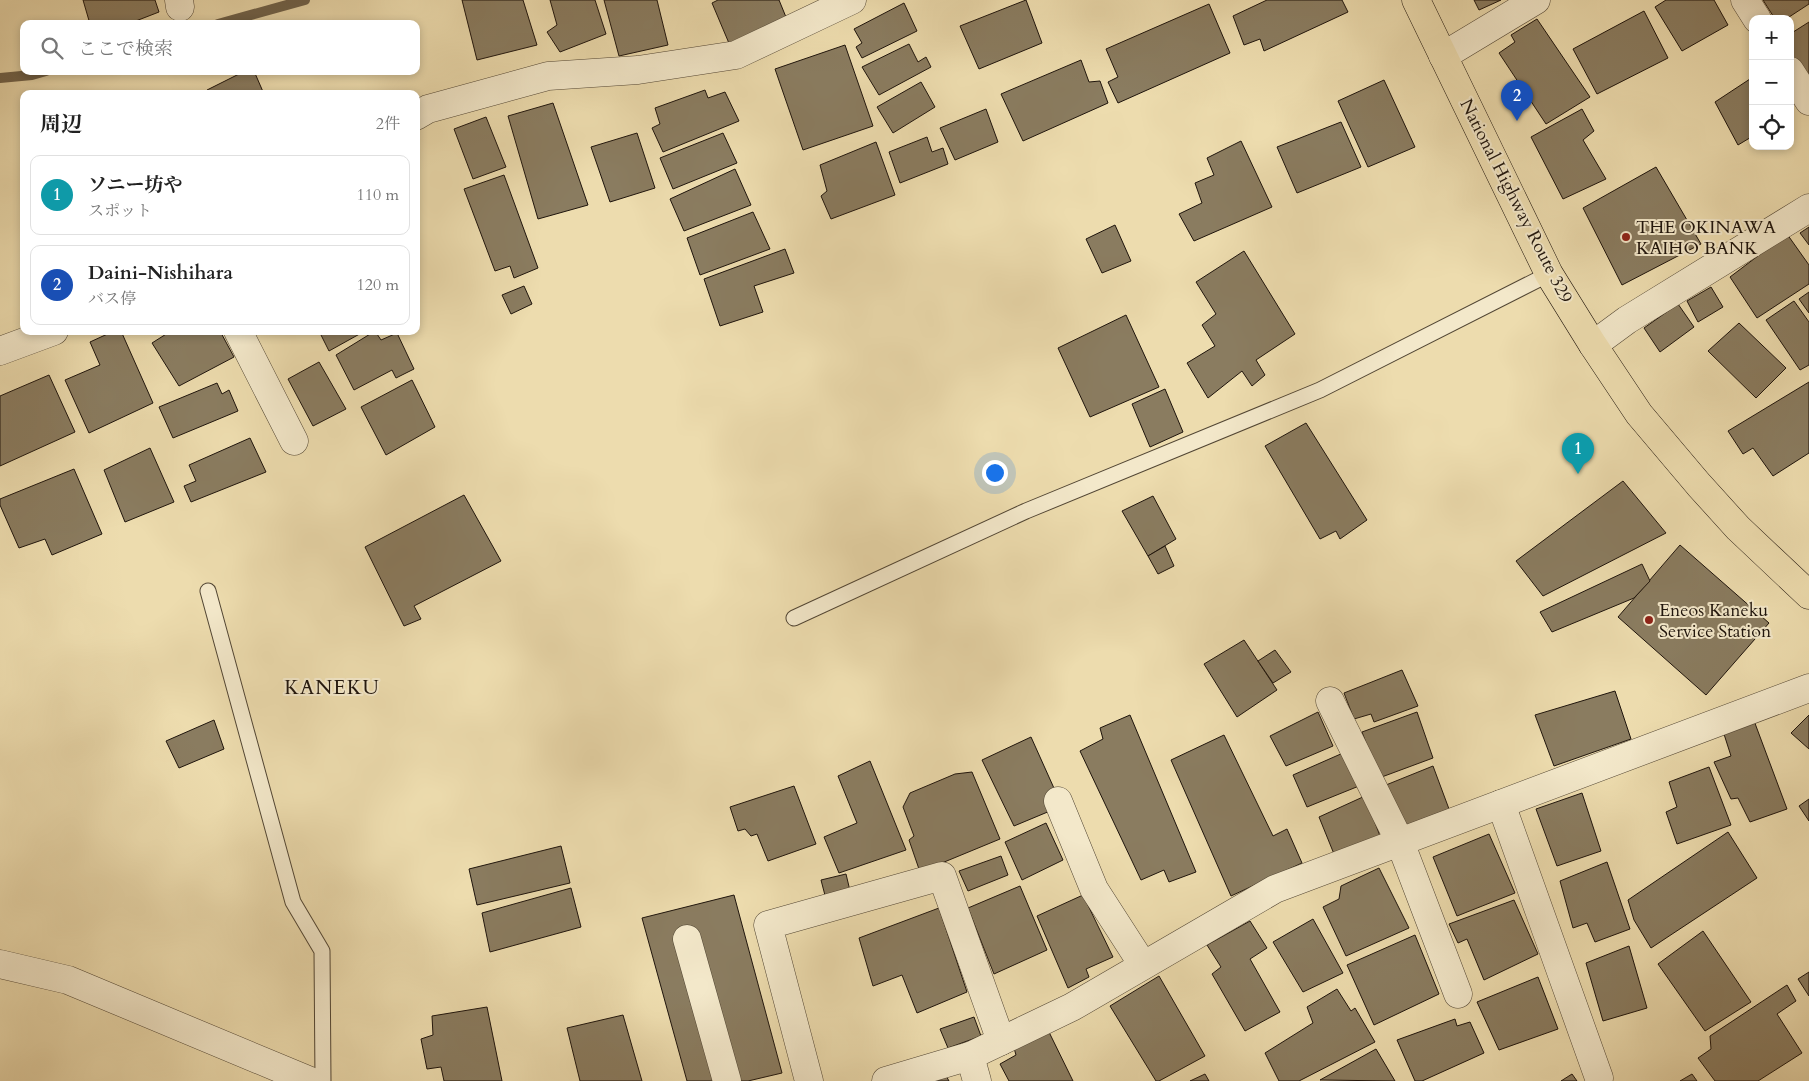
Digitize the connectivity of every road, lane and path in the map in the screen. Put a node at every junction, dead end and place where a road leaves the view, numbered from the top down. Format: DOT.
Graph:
graph roads {
  1 [pos="852,0"];
  2 [pos="1416,0"];
  3 [pos="1536,0"];
  4 [pos="1745,0"];
  5 [pos="1754,15"];
  6 [pos="1443,56"];
  7 [pos="1794,77"];
  8 [pos="1809,101"];
  9 [pos="420,114"];
  10 [pos="1809,208"];
  11 [pos="1549,274"];
  12 [pos="43,335"];
  13 [pos="240,335"];
  14 [pos="1593,345"];
  15 [pos="0,351"];
  16 [pos="294,441"];
  17 [pos="208,591"];
  18 [pos="1809,595"];
  19 [pos="794,618"];
  20 [pos="1809,688"];
  21 [pos="1330,701"];
  22 [pos="1058,800"];
  23 [pos="1502,804"];
  24 [pos="1400,842"];
  25 [pos="687,939"];
  26 [pos="0,964"];
  27 [pos="1143,965"];
  28 [pos="1458,994"];
  29 [pos="1001,1041"];
  30 [pos="973,1069"];
  31 [pos="1599,1078"];
  32 [pos="310,1081"];
  33 [pos="323,1081"];
  34 [pos="727,1081"];
  35 [pos="809,1081"];
  36 [pos="886,1081"];
  1 -- 9 [label="street"];
  2 -- 6 [label="highway, National Highway Route 329"];
  3 -- 6 [label="street"];
  4 -- 5 [label="street"];
  6 -- 11 [label="highway, National Highway Route 329"];
  7 -- 8 [label="street"];
  10 -- 14 [label="street"];
  11 -- 14 [label="highway, National Highway Route 329"];
  11 -- 19 [label="lane"];
  12 -- 15 [label="street"];
  13 -- 16 [label="street"];
  14 -- 18 [label="highway, National Highway Route 329"];
  17 -- 33 [label="lane"];
  20 -- 23 [label="street"];
  21 -- 24 [label="street"];
  22 -- 27 [label="street"];
  23 -- 24 [label="street"];
  23 -- 31 [label="street"];
  24 -- 27 [label="street"];
  24 -- 28 [label="street"];
  25 -- 34 [label="street"];
  26 -- 32 [label="street"];
  27 -- 29 [label="street"];
  29 -- 30 [label="street"];
  29 -- 35 [label="street"];
  30 -- 36 [label="street"];
}
